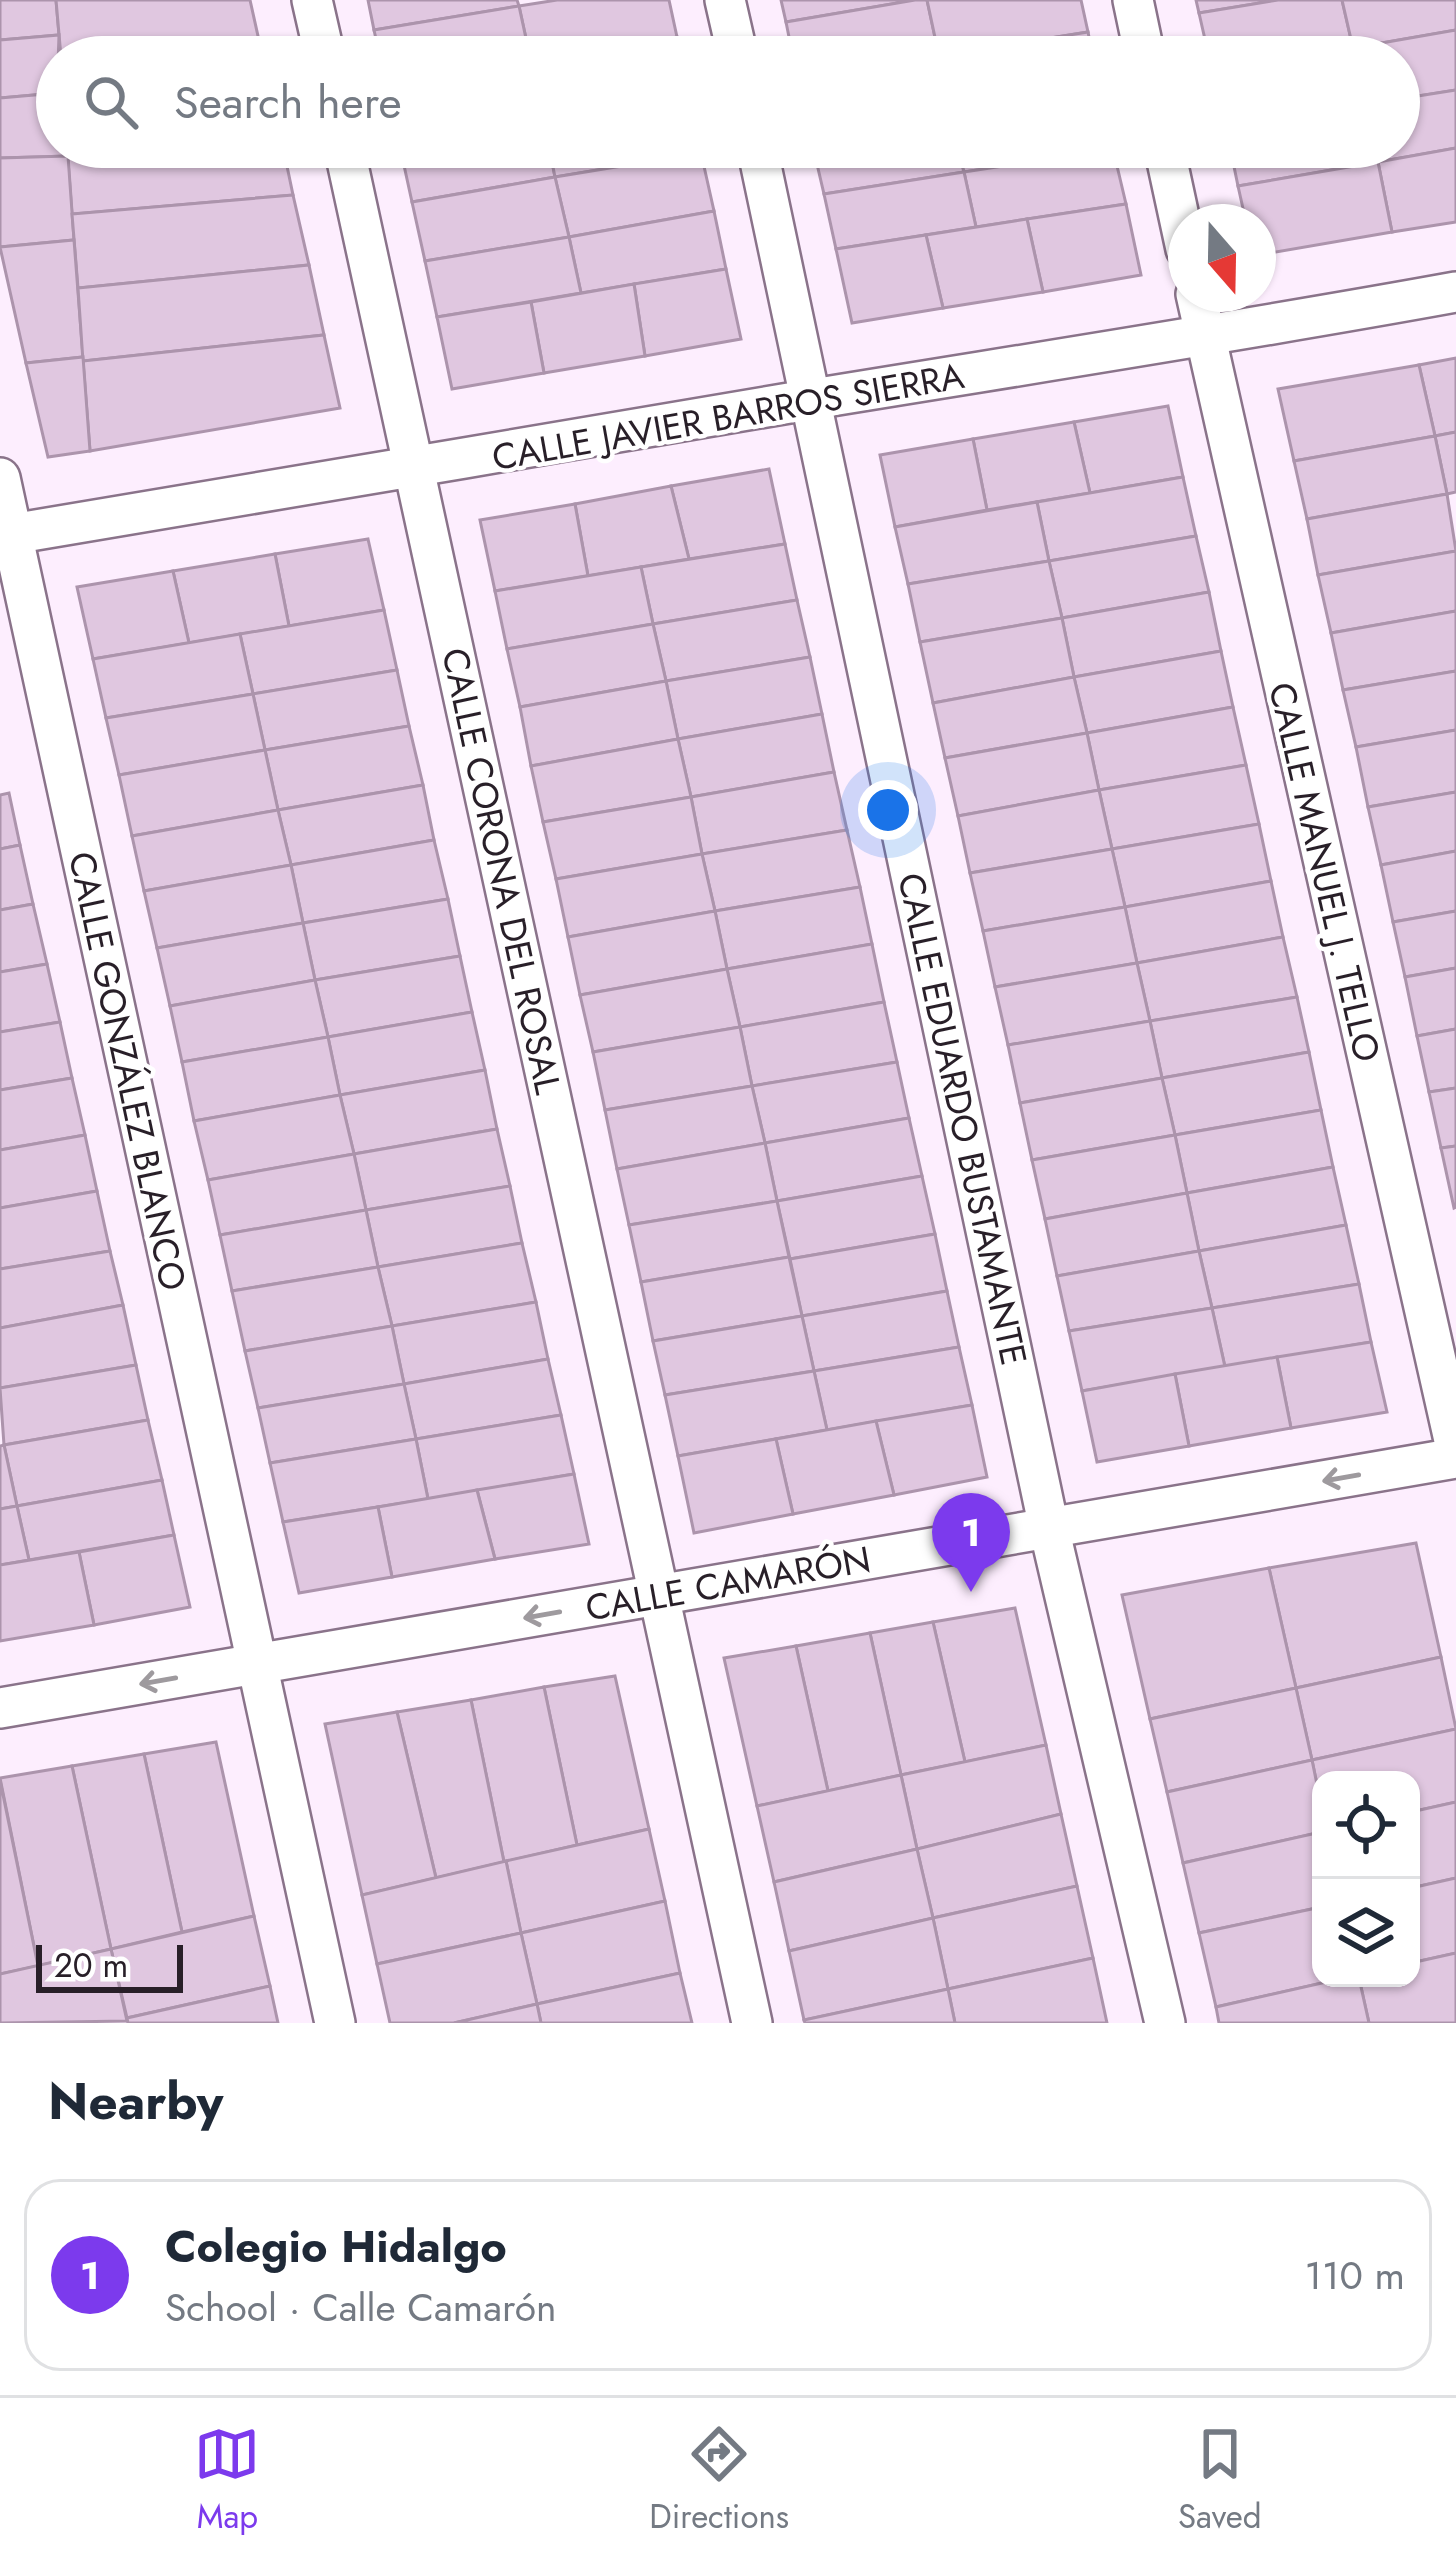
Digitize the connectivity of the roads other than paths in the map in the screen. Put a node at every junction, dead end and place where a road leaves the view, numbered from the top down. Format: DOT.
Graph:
graph roads {
  1 [pos="312,0"];
  2 [pos="725,0"];
  3 [pos="1133,0"];
  4 [pos="320,36"];
  5 [pos="733,36"];
  6 [pos="1141,36"];
  7 [pos="349,168"];
  8 [pos="762,168"];
  9 [pos="1169,168"];
  10 [pos="1176,204"];
  11 [pos="1456,292"];
  12 [pos="1200,312"];
  13 [pos="1205,338"];
  14 [pos="812,400"];
  15 [pos="414,470"];
  16 [pos="0,478"];
  17 [pos="6,535"];
  18 [pos="1456,1454"];
  19 [pos="1048,1528"];
  20 [pos="662,1594"];
  21 [pos="256,1664"];
  22 [pos="0,1708"];
  23 [pos="334,2023"];
  24 [pos="752,2023"];
  25 [pos="1165,2023"];
  1 -- 4 [label="street"];
  2 -- 5 [label="street"];
  3 -- 6 [label="street"];
  7 -- 15 [label="street, CALLE CORONA DEL ROSAL"];
  8 -- 14 [label="street, CALLE EDUARDO BUSTAMANTE"];
  9 -- 10 [label="street"];
  11 -- 13 [label="street, CALLE JAVIER BARROS SIERRA"];
  12 -- 13 [label="street, CALLE MANUEL J. TELLO"];
  13 -- 14 [label="street, CALLE JAVIER BARROS SIERRA"];
  13 -- 18 [label="street, CALLE MANUEL J. TELLO"];
  14 -- 15 [label="street, CALLE JAVIER BARROS SIERRA"];
  14 -- 19 [label="street, CALLE EDUARDO BUSTAMANTE"];
  15 -- 17 [label="street, CALLE JAVIER BARROS SIERRA"];
  15 -- 20 [label="street, CALLE CORONA DEL ROSAL"];
  16 -- 17 [label="street, CALLE GONZÁLEZ BLANCO"];
  17 -- 21 [label="street, CALLE GONZÁLEZ BLANCO"];
  18 -- 19 [label="street, CALLE CAMARÓN, one-way"];
  19 -- 20 [label="street, CALLE CAMARÓN"];
  19 -- 25 [label="street, CALLE EDUARDO BUSTAMANTE"];
  20 -- 21 [label="street, CALLE CAMARÓN, one-way"];
  20 -- 24 [label="street, CALLE CORONA DEL ROSAL"];
  21 -- 22 [label="street, CALLE CAMARÓN, one-way"];
  21 -- 23 [label="street, CALLE GONZÁLEZ BLANCO"];
}
